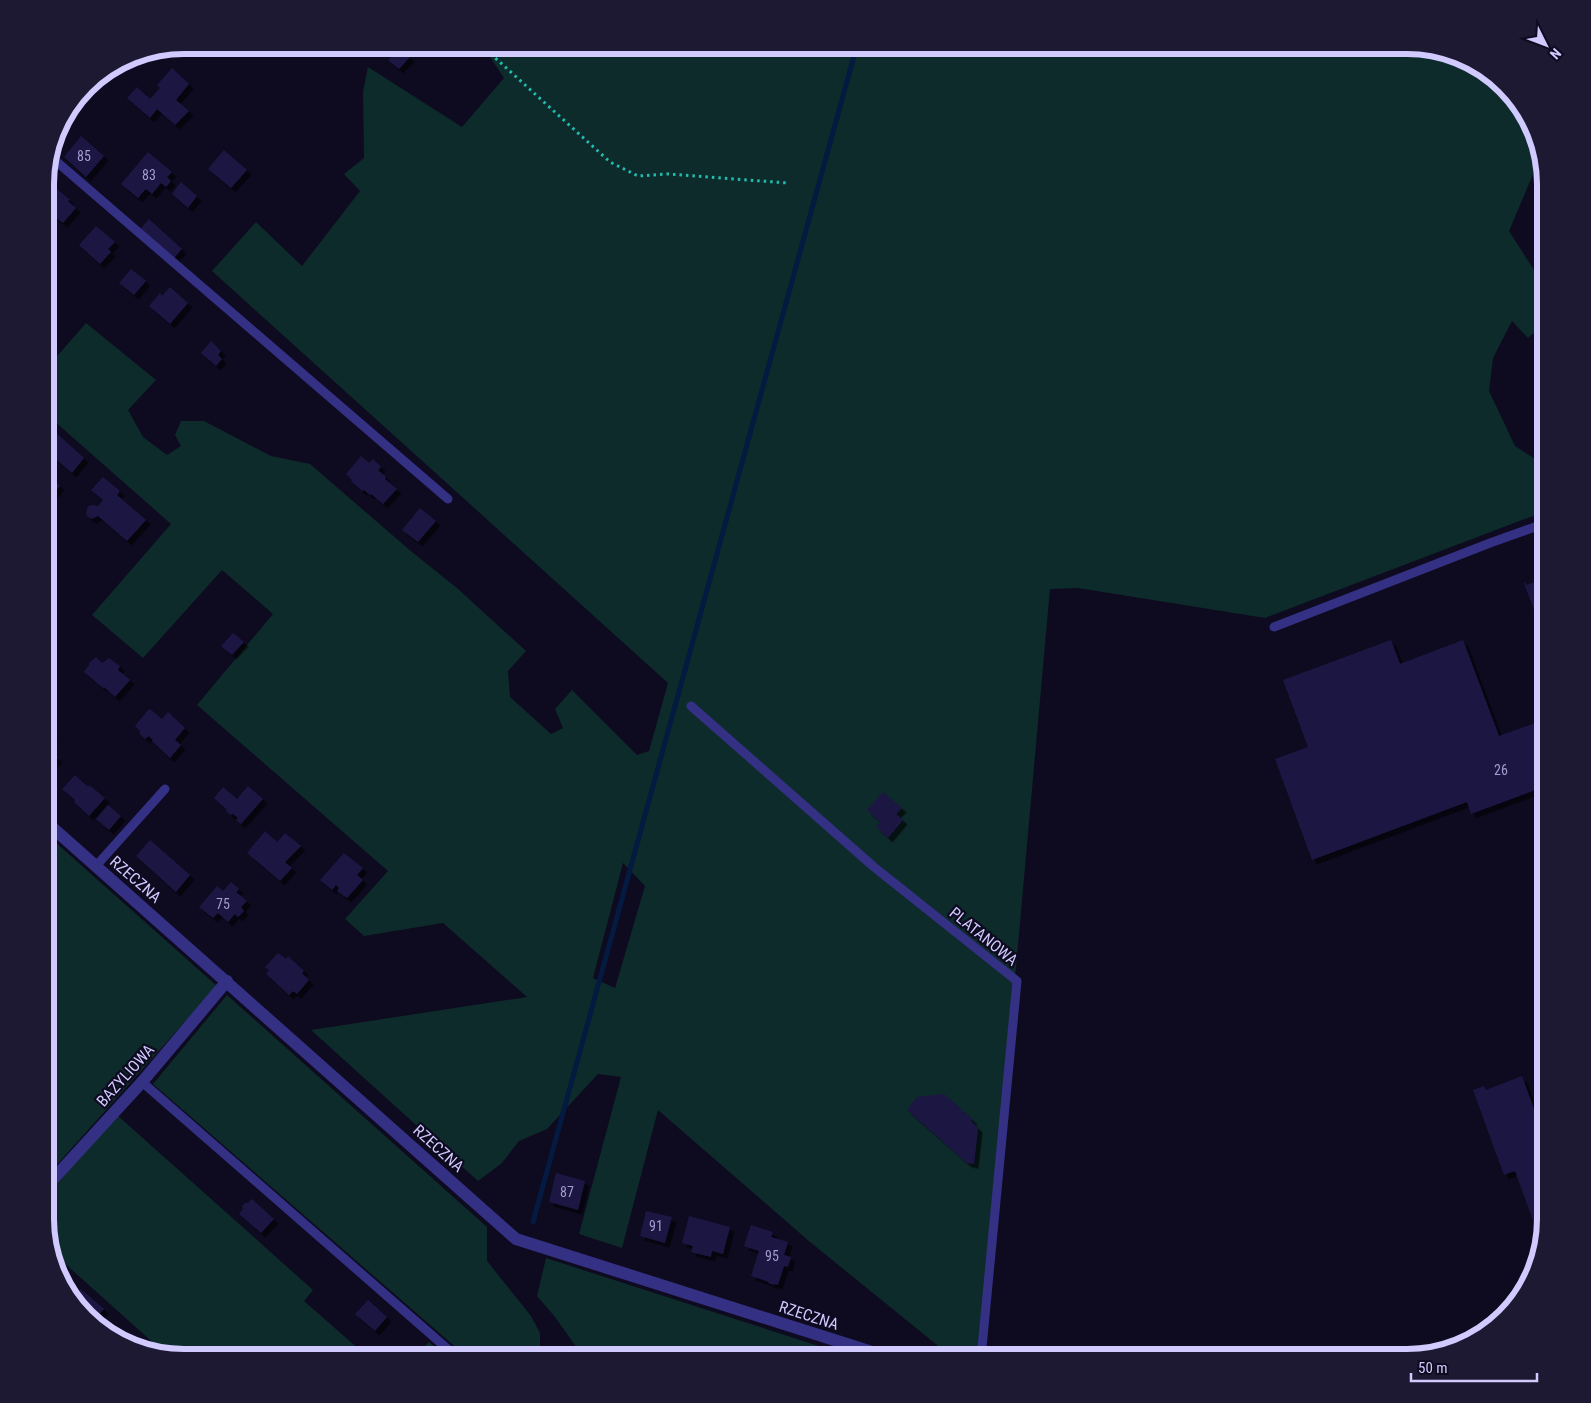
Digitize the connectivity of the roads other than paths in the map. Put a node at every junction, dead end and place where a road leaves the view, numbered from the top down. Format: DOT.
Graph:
graph roads {
  1 [pos="56,161"];
  2 [pos="448,499"];
  3 [pos="1537,526"];
  4 [pos="1274,627"];
  5 [pos="691,706"];
  6 [pos="165,789"];
  7 [pos="54,829"];
  8 [pos="96,866"];
  9 [pos="227,981"];
  10 [pos="142,1082"];
  11 [pos="54,1178"];
  12 [pos="448,1349"];
  13 [pos="863,1349"];
  14 [pos="982,1349"];
  1 -- 2 [label="lane"];
  3 -- 4 [label="lane"];
  5 -- 14 [label="lane, PLATANOWA"];
  6 -- 8 [label="lane"];
  7 -- 8 [label="street, RZECZNA"];
  8 -- 9 [label="street, RZECZNA"];
  9 -- 10 [label="street, BAZYLIOWA"];
  9 -- 13 [label="street, RZECZNA"];
  10 -- 11 [label="street, BAZYLIOWA"];
  10 -- 12 [label="lane"];
}
